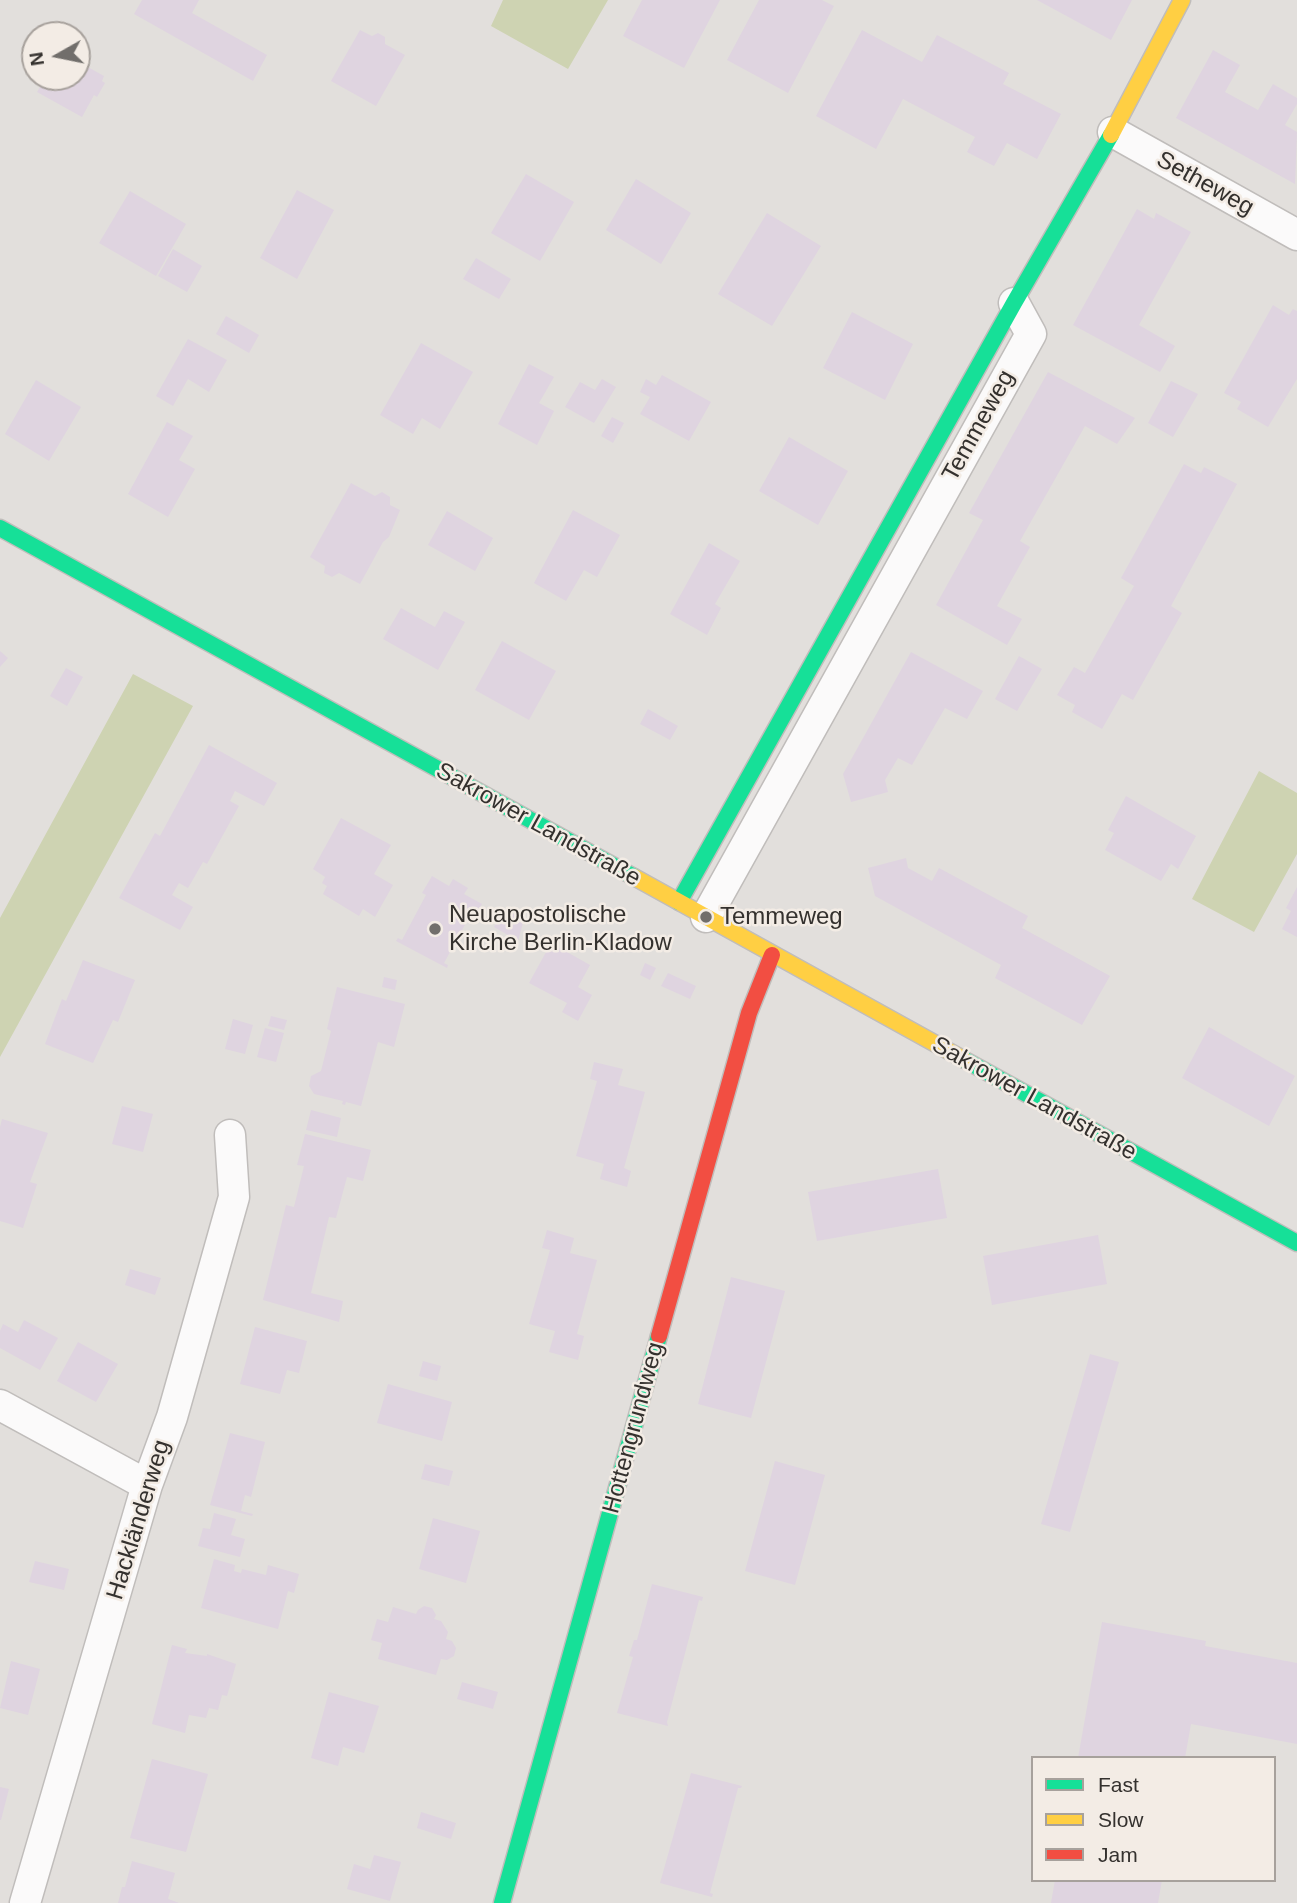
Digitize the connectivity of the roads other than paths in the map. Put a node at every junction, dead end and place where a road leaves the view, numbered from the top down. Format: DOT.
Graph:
graph roads {
  1 [pos="1182,0"];
  2 [pos="1113,132"];
  3 [pos="1297,235"];
  4 [pos="1014,303"];
  5 [pos="0,528"];
  6 [pos="679,902"];
  7 [pos="706,917"];
  8 [pos="772,955"];
  9 [pos="230,1135"];
  10 [pos="1297,1243"];
  11 [pos="0,1405"];
  12 [pos="147,1485"];
  13 [pos="25,1903"];
  14 [pos="502,1903"];
  1 -- 2 [label="street, Temmeweg"];
  2 -- 3 [label="street, Setheweg"];
  2 -- 4 [label="street, Temmeweg"];
  4 -- 6 [label="street, Temmeweg"];
  4 -- 7 [label="street, Temmeweg"];
  5 -- 6 [label="street, Sakrower Landstraße"];
  6 -- 7 [label="street, Sakrower Landstraße"];
  7 -- 8 [label="street, Sakrower Landstraße"];
  8 -- 10 [label="street, Sakrower Landstraße"];
  8 -- 14 [label="street, Hottengrundweg"];
  9 -- 12 [label="street, Hackländerweg"];
  11 -- 12 [label="street"];
  12 -- 13 [label="street, Hackländerweg"];
}
